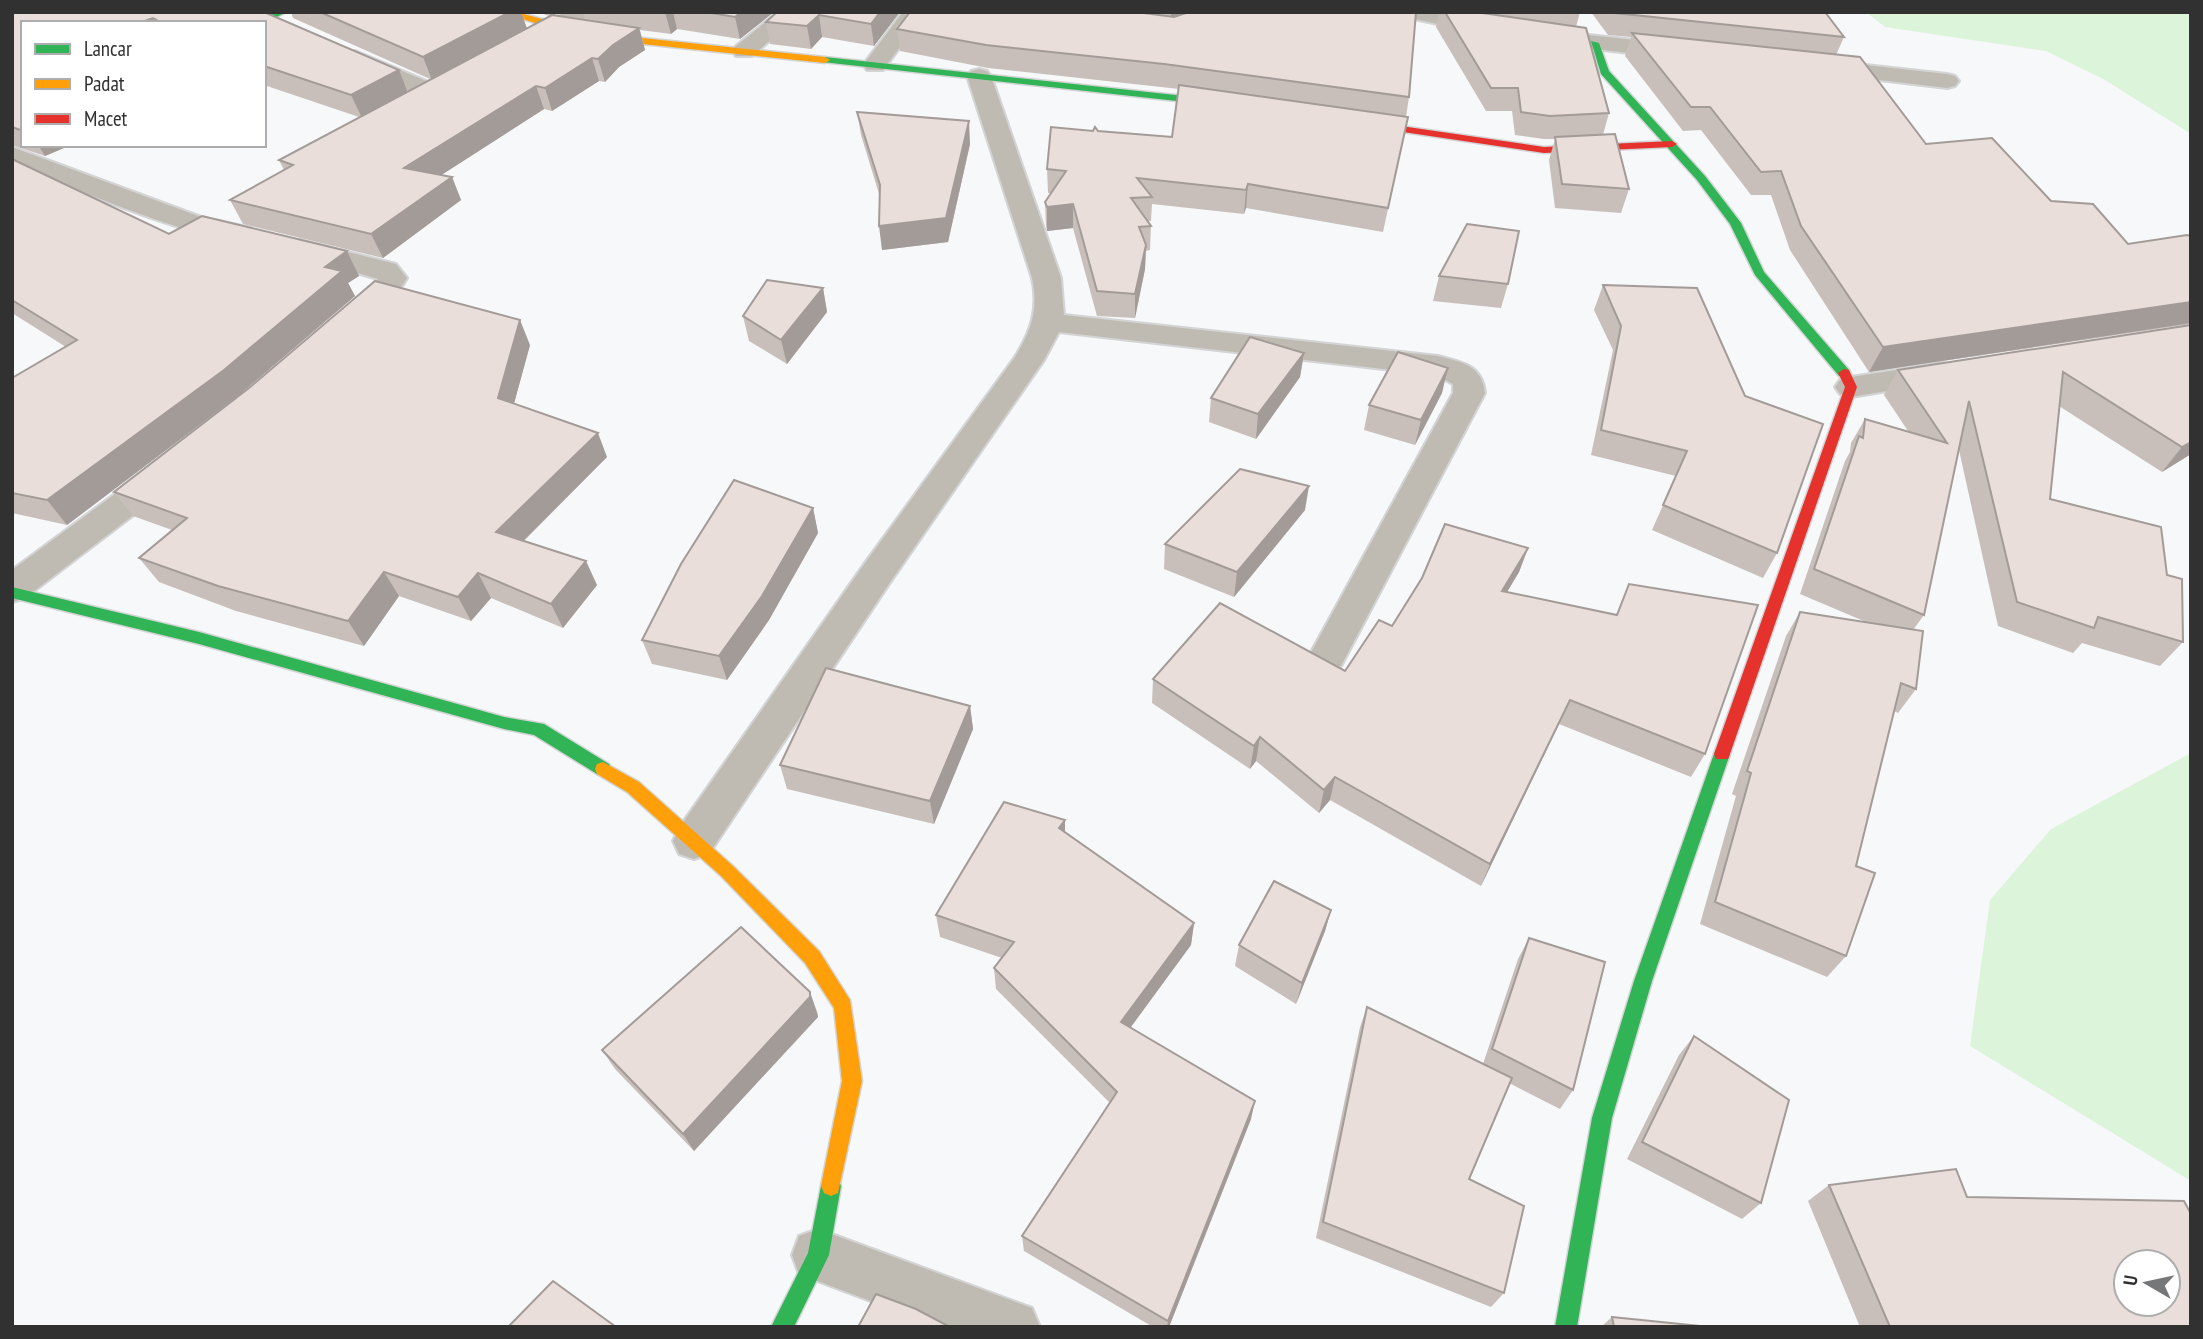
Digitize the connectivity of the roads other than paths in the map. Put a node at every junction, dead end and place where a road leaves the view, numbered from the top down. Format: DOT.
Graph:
graph roads {
  1 [pos="505,12"];
  2 [pos="582,12"];
  3 [pos="792,12"];
  4 [pos="915,12"];
  5 [pos="1413,12"];
  6 [pos="556,27"];
  7 [pos="1594,43"];
  8 [pos="338,50"];
  9 [pos="744,51"];
  10 [pos="507,54"];
  11 [pos="1703,55"];
  12 [pos="875,65"];
  13 [pos="1798,65"];
  14 [pos="979,76"];
  15 [pos="458,80"];
  16 [pos="1947,81"];
  17 [pos="434,93"];
  18 [pos="410,106"];
  19 [pos="1251,107"];
  20 [pos="1342,120"];
  21 [pos="1672,144"];
  22 [pos="12,155"];
  23 [pos="229,204"];
  24 [pos="193,223"];
  25 [pos="1047,322"];
  26 [pos="332,338"];
  27 [pos="1973,368"];
  28 [pos="1851,387"];
  29 [pos="189,455"];
  30 [pos="12,591"];
  31 [pos="1328,656"];
  32 [pos="694,841"];
  33 [pos="818,1255"];
  34 [pos="782,1327"];
  35 [pos="1013,1327"];
  36 [pos="1566,1327"];
  1 -- 6 [label="street"];
  2 -- 6 [label="street"];
  3 -- 9 [label="street"];
  4 -- 12 [label="street"];
  5 -- 7 [label="street"];
  6 -- 9 [label="street"];
  6 -- 10 [label="street"];
  7 -- 11 [label="street"];
  7 -- 21 [label="street"];
  8 -- 17 [label="street"];
  9 -- 12 [label="street"];
  12 -- 14 [label="street"];
  13 -- 16 [label="street"];
  14 -- 19 [label="street"];
  14 -- 25 [label="street"];
  15 -- 17 [label="street"];
  17 -- 18 [label="street"];
  20 -- 21 [label="street"];
  21 -- 28 [label="street"];
  22 -- 24 [label="street"];
  23 -- 24 [label="street"];
  24 -- 26 [label="street"];
  25 -- 31 [label="street"];
  25 -- 32 [label="street"];
  27 -- 28 [label="street"];
  28 -- 36 [label="street"];
  29 -- 30 [label="street"];
  30 -- 32 [label="street"];
  32 -- 33 [label="street"];
  33 -- 34 [label="street"];
  33 -- 35 [label="street"];
}
